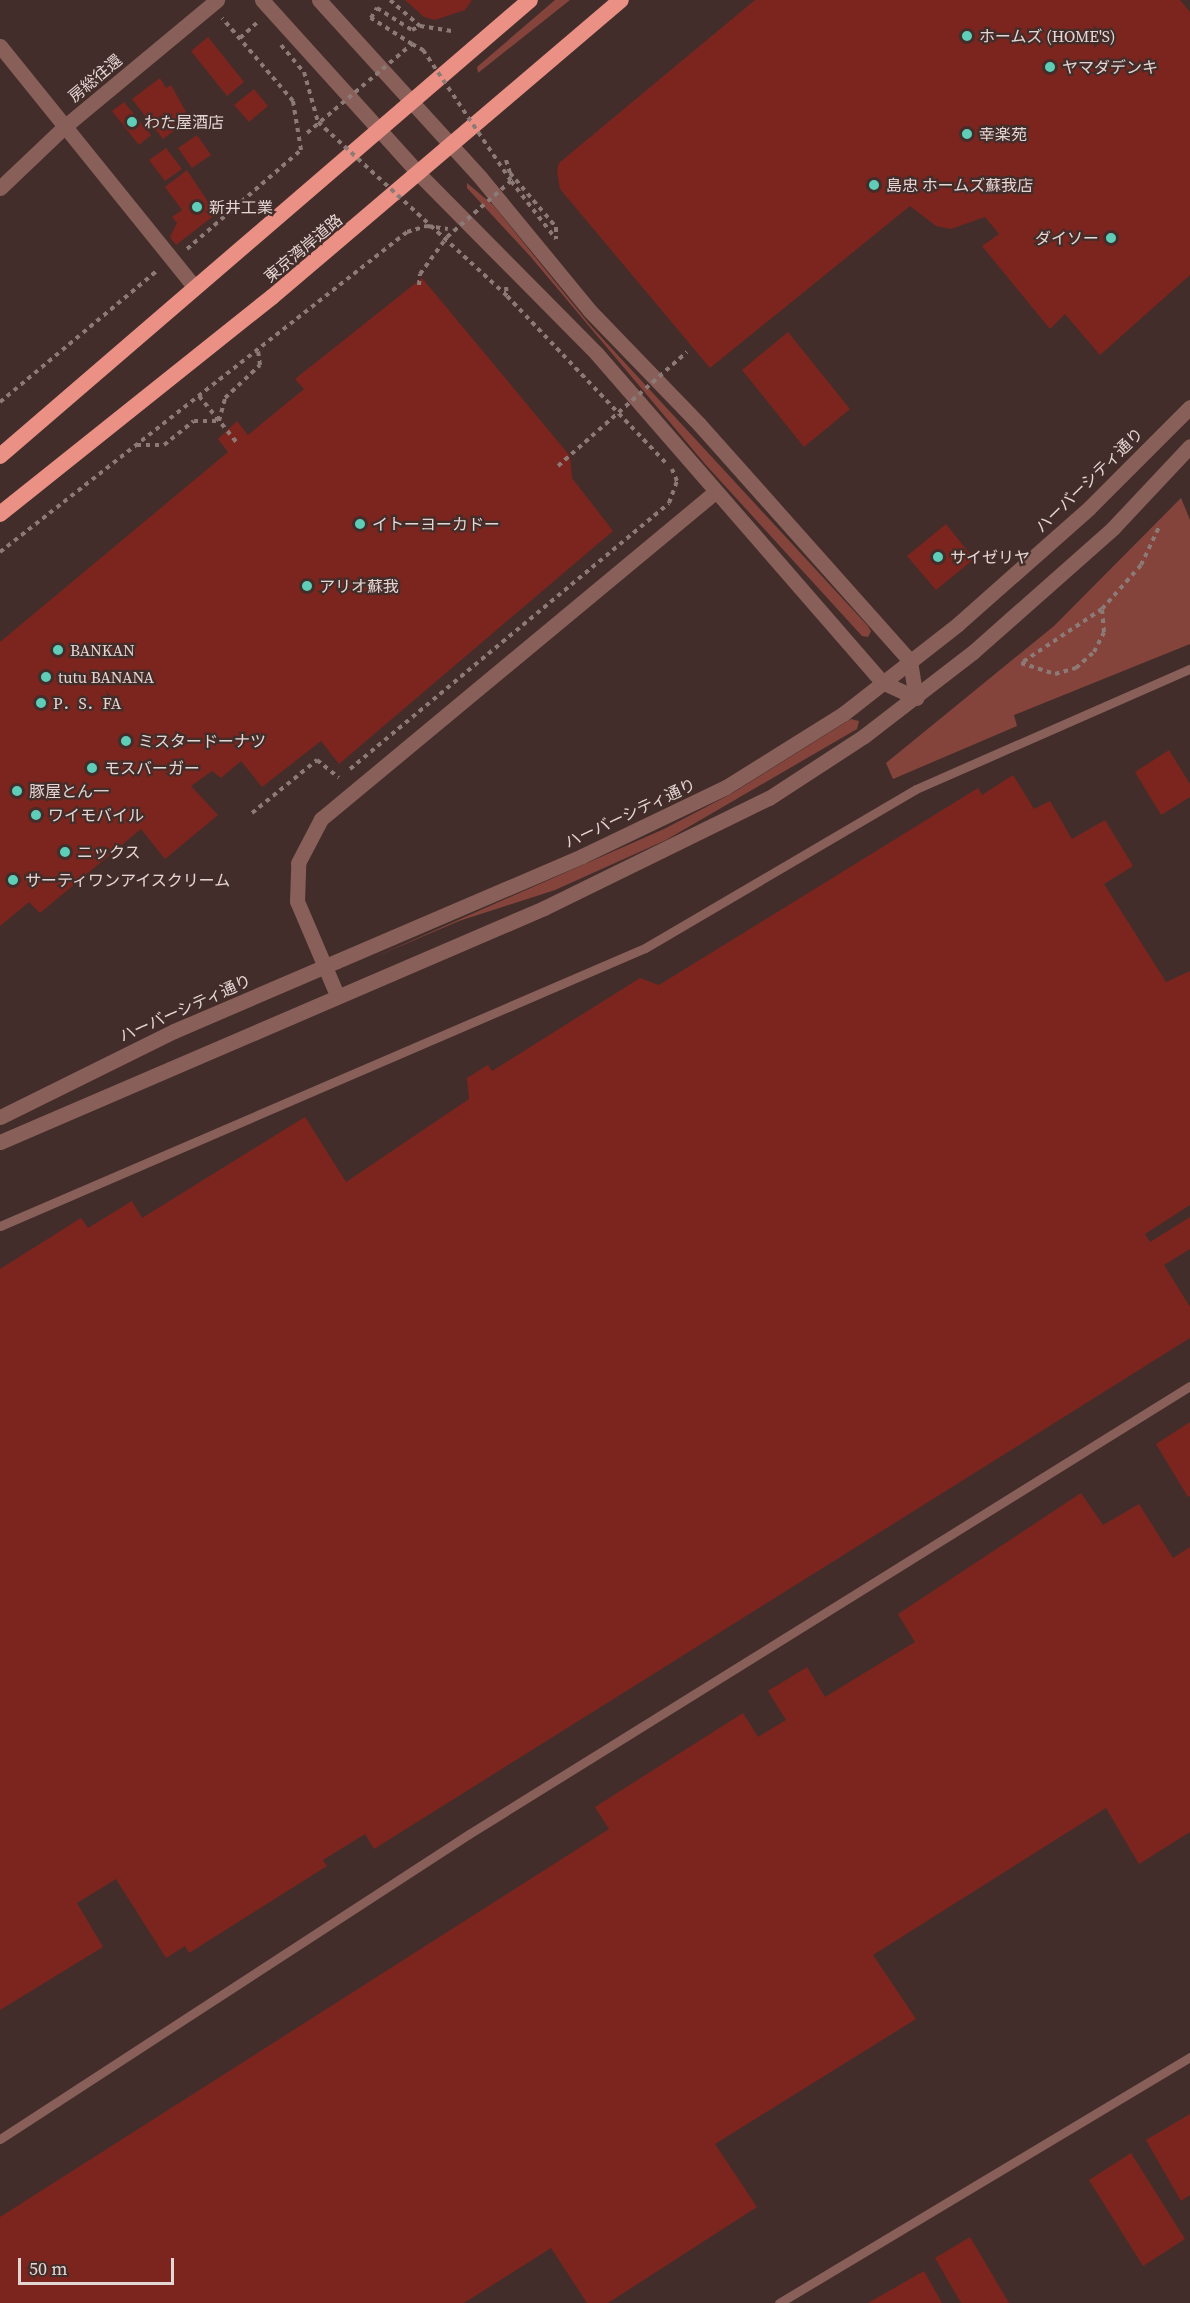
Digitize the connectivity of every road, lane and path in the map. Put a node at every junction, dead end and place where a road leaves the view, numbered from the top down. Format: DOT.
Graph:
graph roads {
  1 [pos="217,0"];
  2 [pos="262,0"];
  3 [pos="319,0"];
  4 [pos="390,0"];
  5 [pos="530,0"];
  6 [pos="621,0"];
  7 [pos="420,26"];
  8 [pos="452,31"];
  9 [pos="240,38"];
  10 [pos="412,44"];
  11 [pos="281,45"];
  12 [pos="0,46"];
  13 [pos="411,100"];
  14 [pos="318,122"];
  15 [pos="64,127"];
  16 [pos="378,128"];
  17 [pos="307,133"];
  18 [pos="452,145"];
  19 [pos="506,160"];
  20 [pos="419,174"];
  21 [pos="511,181"];
  22 [pos="0,188"];
  23 [pos="455,235"];
  24 [pos="447,237"];
  25 [pos="186,250"];
  26 [pos="159,269"];
  27 [pos="491,271"];
  28 [pos="418,285"];
  29 [pos="194,286"];
  30 [pos="507,296"];
  31 [pos="258,350"];
  32 [pos="687,352"];
  33 [pos="199,396"];
  34 [pos="0,402"];
  35 [pos="1190,407"];
  36 [pos="219,420"];
  37 [pos="238,444"];
  38 [pos="136,446"];
  39 [pos="1190,446"];
  40 [pos="0,456"];
  41 [pos="558,466"];
  42 [pos="715,492"];
  43 [pos="0,514"];
  44 [pos="1160,525"];
  45 [pos="0,552"];
  46 [pos="1102,609"];
  47 [pos="910,661"];
  48 [pos="1190,669"];
  49 [pos="882,682"];
  50 [pos="916,698"];
  51 [pos="252,813"];
  52 [pos="323,967"];
  53 [pos="337,995"];
  54 [pos="0,1117"];
  55 [pos="0,1142"];
  56 [pos="0,1226"];
  57 [pos="1190,1386"];
  58 [pos="1190,2057"];
  59 [pos="0,2139"];
  60 [pos="779,2303"];
  1 -- 15 [label="street, 房総往還"];
  2 -- 16 [label="street"];
  3 -- 13 [label="street"];
  4 -- 7 [label="path"];
  5 -- 13 [label="highway"];
  6 -- 18 [label="highway, 東京湾岸道路"];
  7 -- 8 [label="path"];
  7 -- 10 [label="path"];
  9 -- 25 [label="path"];
  10 -- 14 [label="path, bridge"];
  10 -- 21 [label="path, bridge"];
  11 -- 14 [label="path, bridge"];
  12 -- 15 [label="street"];
  13 -- 16 [label="highway"];
  13 -- 18 [label="street"];
  14 -- 17 [label="path, bridge"];
  14 -- 24 [label="path, bridge"];
  15 -- 22 [label="street, 房総往還"];
  15 -- 29 [label="street"];
  16 -- 20 [label="street"];
  16 -- 29 [label="highway"];
  18 -- 20 [label="highway, 東京湾岸道路"];
  18 -- 47 [label="street"];
  19 -- 21 [label="path, bridge"];
  20 -- 42 [label="street"];
  20 -- 43 [label="highway, 東京湾岸道路"];
  21 -- 24 [label="path, bridge"];
  23 -- 31 [label="path"];
  24 -- 28 [label="path, bridge"];
  24 -- 30 [label="path, bridge"];
  26 -- 34 [label="path"];
  27 -- 30 [label="path"];
  29 -- 40 [label="highway"];
  30 -- 51 [label="path"];
  31 -- 33 [label="path"];
  31 -- 36 [label="path"];
  32 -- 41 [label="path, bridge"];
  33 -- 36 [label="path"];
  33 -- 38 [label="path"];
  35 -- 47 [label="street, ハーバーシティ通り"];
  36 -- 37 [label="path"];
  36 -- 38 [label="path"];
  38 -- 45 [label="path"];
  39 -- 50 [label="street"];
  42 -- 49 [label="street"];
  42 -- 52 [label="street"];
  44 -- 46 [label="path"];
  46 -- 46 [label="path"];
  47 -- 49 [label="street, ハーバーシティ通り"];
  47 -- 50 [label="street"];
  48 -- 56 [label="lane"];
  49 -- 50 [label="street"];
  49 -- 52 [label="street, ハーバーシティ通り"];
  50 -- 53 [label="street"];
  52 -- 53 [label="street"];
  52 -- 54 [label="street, ハーバーシティ通り"];
  53 -- 55 [label="street"];
  57 -- 59 [label="lane"];
  58 -- 60 [label="lane"];
}
